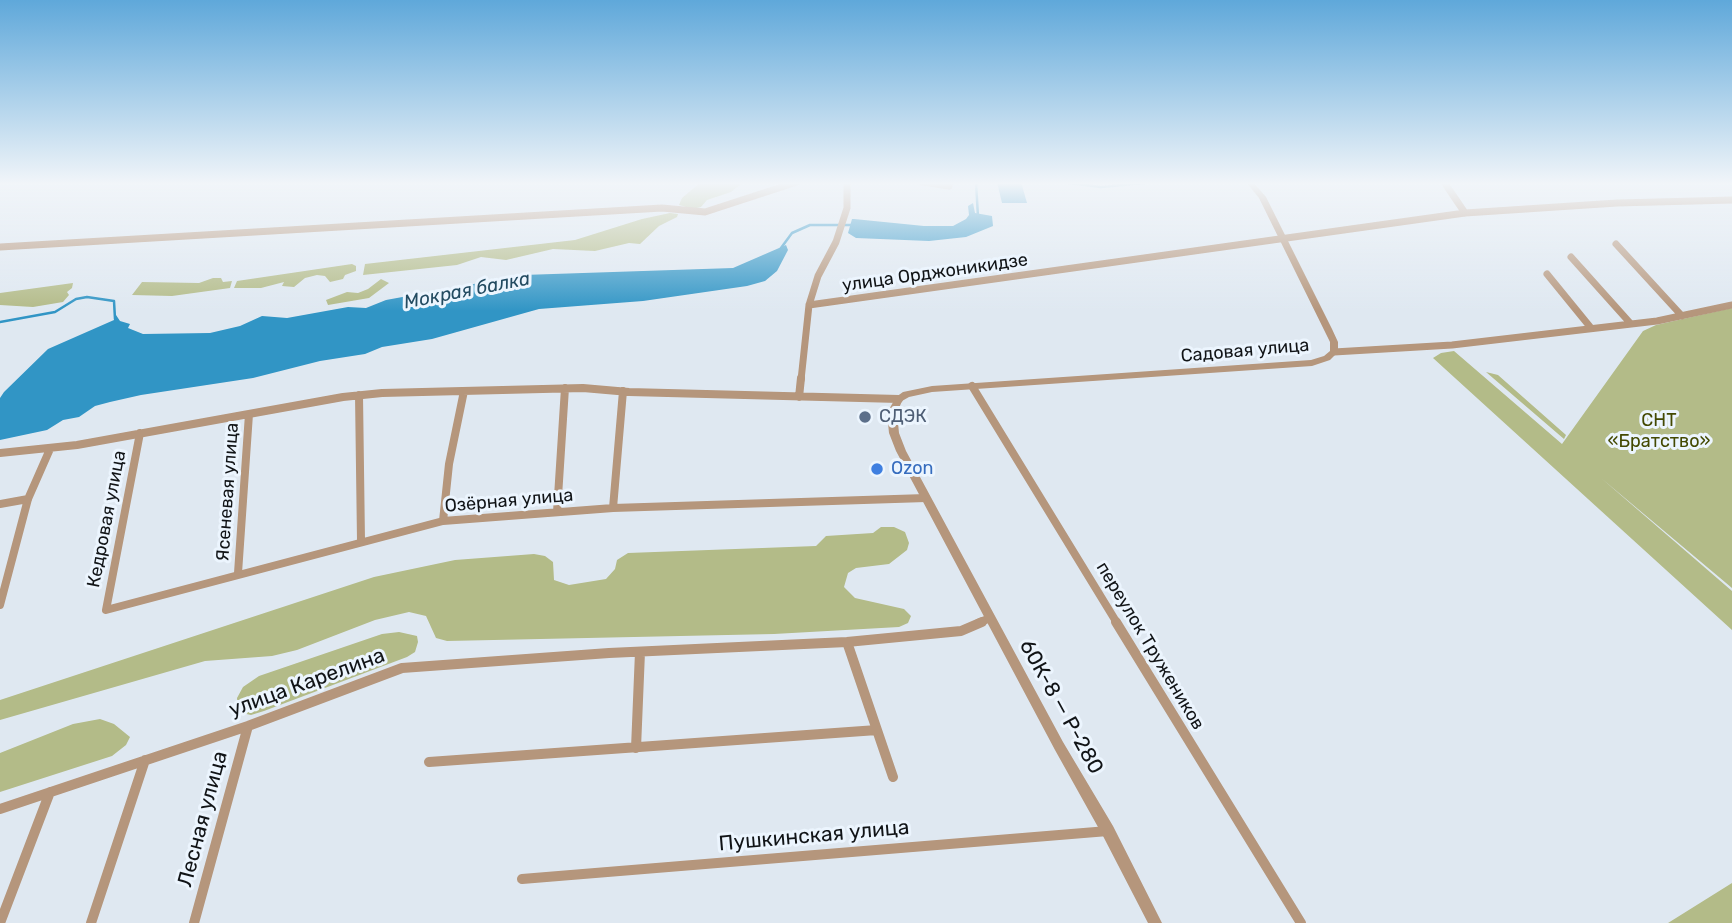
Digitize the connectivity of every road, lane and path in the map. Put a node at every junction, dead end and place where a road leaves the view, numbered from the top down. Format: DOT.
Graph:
graph roads {
  1 [pos="372,225"];
  2 [pos="841,225"];
  3 [pos="1275,225"];
  4 [pos="1380,225"];
  5 [pos="1281,239"];
  6 [pos="1616,244"];
  7 [pos="0,247"];
  8 [pos="1571,257"];
  9 [pos="1547,274"];
  10 [pos="809,305"];
  11 [pos="1732,305"];
  12 [pos="1682,316"];
  13 [pos="1631,324"];
  14 [pos="1591,328"];
  15 [pos="1334,352"];
  16 [pos="972,386"];
  17 [pos="565,388"];
  18 [pos="464,391"];
  19 [pos="623,391"];
  20 [pos="359,395"];
  21 [pos="799,397"];
  22 [pos="899,399"];
  23 [pos="249,414"];
  24 [pos="140,433"];
  25 [pos="50,449"];
  26 [pos="0,453"];
  27 [pos="926,498"];
  28 [pos="28,499"];
  29 [pos="0,504"];
  30 [pos="613,508"];
  31 [pos="557,512"];
  32 [pos="443,521"];
  33 [pos="361,541"];
  34 [pos="238,573"];
  35 [pos="0,605"];
  36 [pos="106,610"];
  37 [pos="990,618"];
  38 [pos="847,642"];
  39 [pos="640,652"];
  40 [pos="248,726"];
  41 [pos="877,730"];
  42 [pos="636,748"];
  43 [pos="145,760"];
  44 [pos="429,762"];
  45 [pos="893,778"];
  46 [pos="50,792"];
  47 [pos="0,809"];
  48 [pos="1108,831"];
  49 [pos="522,879"];
  50 [pos="0,923"];
  51 [pos="91,923"];
  52 [pos="194,923"];
  53 [pos="1155,923"];
  54 [pos="1301,923"];
  1 -- 7 [label="street"];
  2 -- 10 [label="street"];
  3 -- 5 [label="street"];
  4 -- 5 [label="street, улица Орджоникидзе"];
  5 -- 10 [label="street, улица Орджоникидзе"];
  5 -- 15 [label="street"];
  6 -- 12 [label="street"];
  8 -- 13 [label="street"];
  9 -- 14 [label="street"];
  10 -- 21 [label="street"];
  11 -- 12 [label="street, Садовая улица"];
  12 -- 13 [label="street, Садовая улица"];
  13 -- 14 [label="street, Садовая улица"];
  14 -- 15 [label="street, Садовая улица"];
  15 -- 16 [label="street, Садовая улица"];
  16 -- 22 [label="street, Садовая улица"];
  16 -- 54 [label="street, переулок Тружеников"];
  17 -- 18 [label="street, Садовая улица"];
  17 -- 19 [label="street, Садовая улица"];
  17 -- 31 [label="street"];
  18 -- 20 [label="street, Садовая улица"];
  18 -- 32 [label="street"];
  19 -- 21 [label="street, Садовая улица"];
  19 -- 30 [label="street"];
  20 -- 23 [label="street, Садовая улица"];
  20 -- 33 [label="street"];
  21 -- 22 [label="street, Садовая улица"];
  22 -- 27 [label="street, 60К-8 — Р-280"];
  23 -- 24 [label="street, Садовая улица"];
  23 -- 34 [label="street, Ясеневая улица"];
  24 -- 25 [label="street, Садовая улица"];
  24 -- 36 [label="street, Кедровая улица"];
  25 -- 26 [label="street, Садовая улица"];
  25 -- 28 [label="street"];
  27 -- 30 [label="street, Озёрная улица"];
  27 -- 37 [label="street, 60К-8 — Р-280"];
  28 -- 29 [label="street"];
  28 -- 35 [label="street"];
  30 -- 31 [label="street, Озёрная улица"];
  31 -- 32 [label="street, Озёрная улица"];
  32 -- 33 [label="street, Озёрная улица"];
  33 -- 34 [label="street, Озёрная улица"];
  34 -- 36 [label="street, Озёрная улица"];
  37 -- 38 [label="street, улица Карелина"];
  37 -- 48 [label="street, 60К-8 — Р-280"];
  38 -- 39 [label="street, улица Карелина"];
  38 -- 41 [label="street"];
  39 -- 40 [label="street, улица Карелина"];
  39 -- 42 [label="street"];
  40 -- 43 [label="street, улица Карелина"];
  40 -- 52 [label="street, Лесная улица"];
  41 -- 42 [label="street"];
  41 -- 45 [label="street"];
  42 -- 44 [label="street"];
  43 -- 46 [label="street, улица Карелина"];
  43 -- 51 [label="street"];
  46 -- 47 [label="street, улица Карелина"];
  46 -- 50 [label="street"];
  48 -- 49 [label="street, Пушкинская улица"];
  48 -- 53 [label="street, 60К-8 — Р-280"];
}
